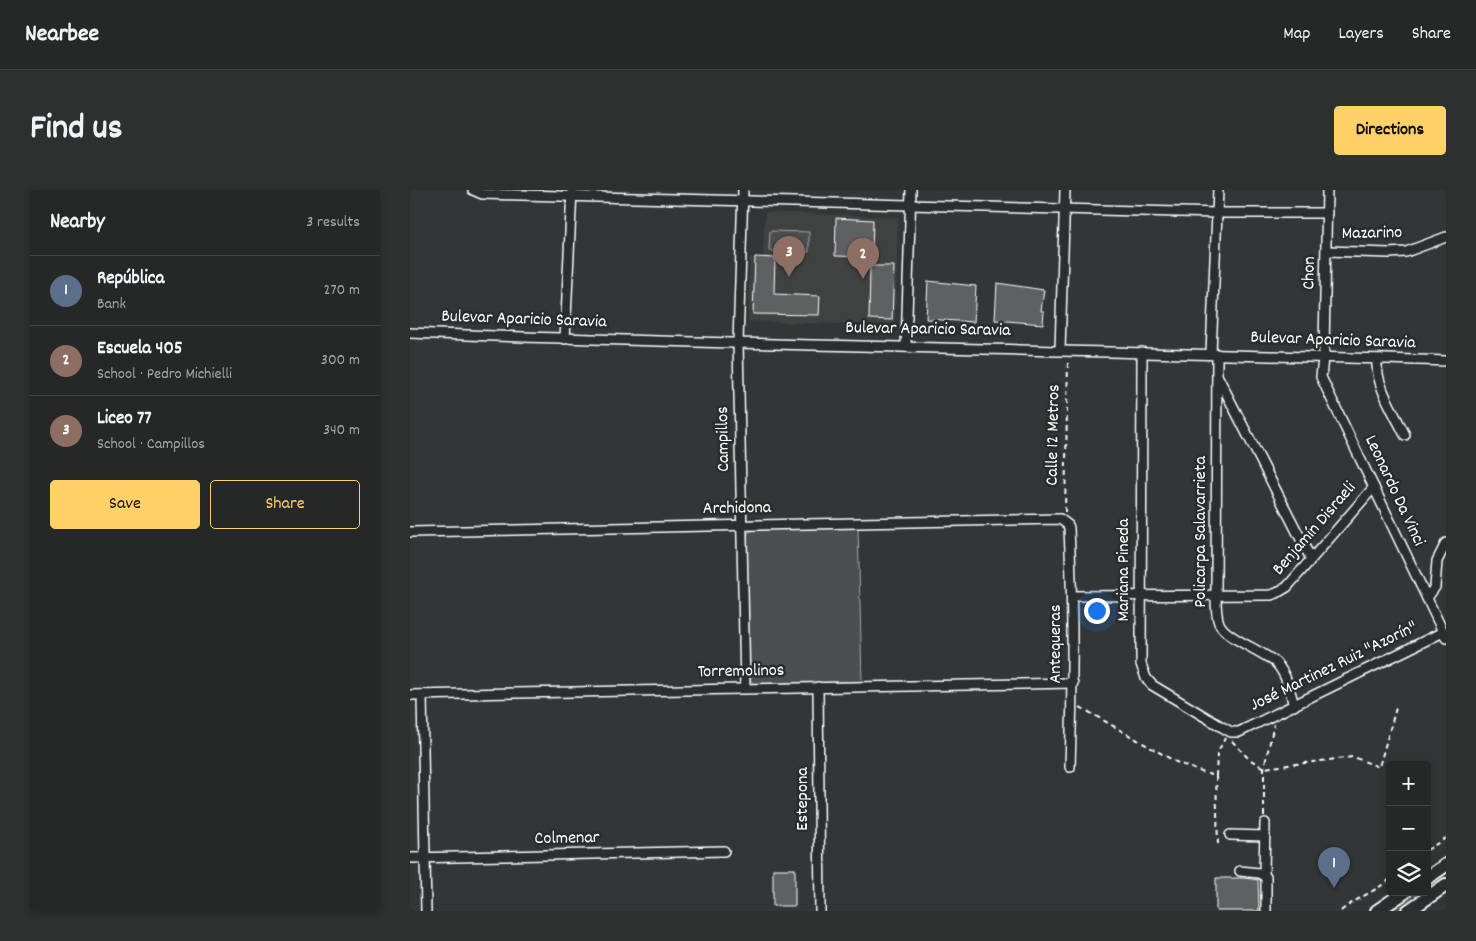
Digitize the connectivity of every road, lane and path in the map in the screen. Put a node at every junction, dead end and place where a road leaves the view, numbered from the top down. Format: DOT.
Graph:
graph roads {
  1 [pos="474,190"];
  2 [pos="743,190"];
  3 [pos="911,190"];
  4 [pos="1065,190"];
  5 [pos="1218,190"];
  6 [pos="1327,190"];
  7 [pos="572,193"];
  8 [pos="742,201"];
  9 [pos="910,206"];
  10 [pos="1064,210"];
  11 [pos="1327,213"];
  12 [pos="1218,214"];
  13 [pos="1446,237"];
  14 [pos="1327,251"];
  15 [pos="410,333"];
  16 [pos="566,339"];
  17 [pos="738,342"];
  18 [pos="906,346"];
  19 [pos="1064,350"];
  20 [pos="1142,352"];
  21 [pos="1214,354"];
  22 [pos="1323,356"];
  23 [pos="1377,359"];
  24 [pos="1446,361"];
  25 [pos="1217,376"];
  26 [pos="1405,435"];
  27 [pos="1374,487"];
  28 [pos="1064,522"];
  29 [pos="742,525"];
  30 [pos="410,532"];
  31 [pos="1446,543"];
  32 [pos="1311,559"];
  33 [pos="1140,595"];
  34 [pos="1072,596"];
  35 [pos="1216,596"];
  36 [pos="1427,598"];
  37 [pos="1444,635"];
  38 [pos="1073,683"];
  39 [pos="745,688"];
  40 [pos="818,688"];
  41 [pos="410,695"];
  42 [pos="422,695"];
  43 [pos="1072,706"];
  44 [pos="1294,706"];
  45 [pos="1396,708"];
  46 [pos="1276,714"];
  47 [pos="1239,732"];
  48 [pos="1229,735"];
  49 [pos="1070,767"];
  50 [pos="1264,768"];
  51 [pos="1216,776"];
  52 [pos="1264,823"];
  53 [pos="1230,835"];
  54 [pos="1265,836"];
  55 [pos="1446,838"];
  56 [pos="1218,846"];
  57 [pos="1431,847"];
  58 [pos="724,851"];
  59 [pos="410,858"];
  60 [pos="426,858"];
  61 [pos="1446,864"];
  62 [pos="1240,871"];
  63 [pos="1264,875"];
  64 [pos="1431,875"];
  65 [pos="1386,882"];
  66 [pos="1446,885"];
  67 [pos="1399,896"];
  68 [pos="426,911"];
  69 [pos="820,911"];
  70 [pos="1266,911"];
  71 [pos="1341,911"];
  72 [pos="1377,911"];
  73 [pos="1408,911"];
  1 -- 7 [label="street, Mazarino"];
  2 -- 8 [label="street, Campillos"];
  3 -- 9 [label="street"];
  4 -- 10 [label="street"];
  5 -- 12 [label="street, Policarpa Salavarrieta"];
  6 -- 11 [label="street, Chon"];
  7 -- 8 [label="street, Mazarino"];
  7 -- 16 [label="street"];
  8 -- 9 [label="street, Mazarino"];
  8 -- 17 [label="street, Campillos"];
  9 -- 10 [label="street, Mazarino"];
  9 -- 18 [label="street"];
  10 -- 12 [label="street, Mazarino"];
  10 -- 19 [label="street"];
  11 -- 12 [label="street, Mazarino"];
  11 -- 14 [label="street, Chon"];
  12 -- 21 [label="street, Policarpa Salavarrieta"];
  13 -- 14 [label="street, Mazarino"];
  14 -- 22 [label="street, Chon"];
  15 -- 16 [label="street, Bulevar Aparicio Saravia"];
  16 -- 17 [label="street, Bulevar Aparicio Saravia"];
  17 -- 18 [label="street, Bulevar Aparicio Saravia"];
  17 -- 29 [label="street, Campillos"];
  18 -- 19 [label="street, Bulevar Aparicio Saravia"];
  19 -- 20 [label="street, Bulevar Aparicio Saravia"];
  19 -- 28 [label="path, Calle 12 Metros"];
  20 -- 21 [label="street, Bulevar Aparicio Saravia"];
  20 -- 33 [label="street, Mariana Pineda"];
  21 -- 22 [label="street, Bulevar Aparicio Saravia"];
  21 -- 25 [label="street, Policarpa Salavarrieta"];
  22 -- 23 [label="street, Bulevar Aparicio Saravia"];
  22 -- 27 [label="street, Leonardo Da Vinci"];
  23 -- 24 [label="street, Bulevar Aparicio Saravia"];
  23 -- 26 [label="street"];
  25 -- 32 [label="street"];
  25 -- 35 [label="street, Policarpa Salavarrieta"];
  27 -- 32 [label="street, Benjamín Disraeli"];
  27 -- 36 [label="street, Leonardo Da Vinci"];
  28 -- 29 [label="street, Archidona"];
  28 -- 34 [label="street, Antequeras"];
  29 -- 30 [label="street, Archidona"];
  29 -- 39 [label="street, Campillos"];
  31 -- 36 [label="street"];
  32 -- 35 [label="street, Benjamín Disraeli"];
  33 -- 34 [label="street, Benjamín Disraeli"];
  33 -- 35 [label="street, Benjamín Disraeli"];
  33 -- 48 [label="street, Mariana Pineda"];
  34 -- 38 [label="street, Antequeras"];
  35 -- 44 [label="street, Policarpa Salavarrieta"];
  36 -- 37 [label="street, Leonardo Da Vinci"];
  37 -- 44 [label="street, José Martinez Ruiz \"Azorín\""];
  38 -- 40 [label="street, Torremolinos"];
  38 -- 43 [label="street, Antequeras"];
  39 -- 40 [label="street, Torremolinos"];
  39 -- 42 [label="street, Torremolinos"];
  40 -- 69 [label="street, Estepona"];
  41 -- 42 [label="street, Torremolinos"];
  42 -- 60 [label="street"];
  43 -- 49 [label="street, Antequeras"];
  43 -- 51 [label="path"];
  44 -- 46 [label="street, José Martinez Ruiz \"Azorín\""];
  45 -- 50 [label="path"];
  46 -- 47 [label="street, José Martinez Ruiz \"Azorín\""];
  46 -- 50 [label="path"];
  47 -- 48 [label="street, Mariana Pineda"];
  48 -- 50 [label="path"];
  48 -- 51 [label="path"];
  50 -- 52 [label="path"];
  51 -- 56 [label="path"];
  52 -- 54 [label="street"];
  53 -- 54 [label="street"];
  54 -- 63 [label="street"];
  55 -- 57 [label="path"];
  58 -- 60 [label="street, Colmenar"];
  59 -- 60 [label="street, Colmenar"];
  60 -- 68 [label="street"];
  61 -- 64 [label="highway"];
  62 -- 63 [label="street"];
  63 -- 70 [label="street"];
  65 -- 71 [label="path"];
  66 -- 73 [label="highway"];
  67 -- 72 [label="highway"];
}
